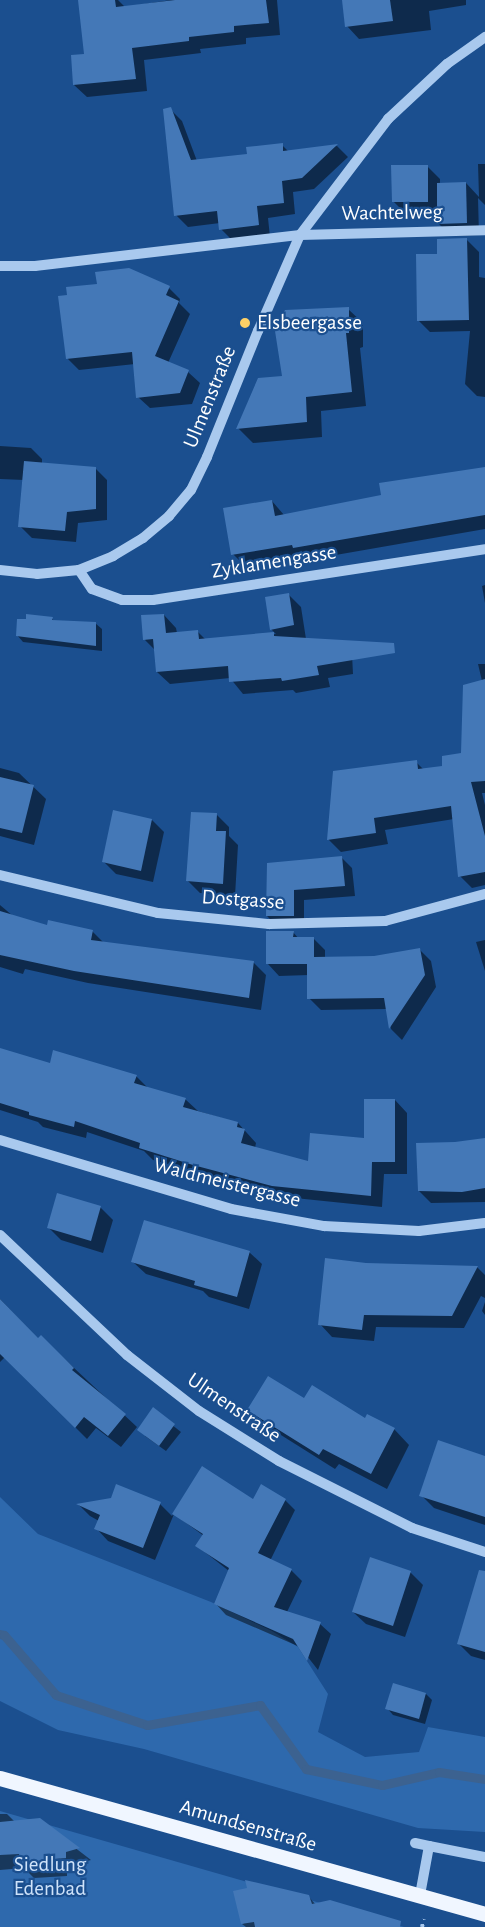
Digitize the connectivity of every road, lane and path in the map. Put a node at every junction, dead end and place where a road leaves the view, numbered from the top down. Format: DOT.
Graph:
graph roads {
  1 [pos="485,36"];
  2 [pos="485,230"];
  3 [pos="300,235"];
  4 [pos="0,266"];
  5 [pos="485,549"];
  6 [pos="0,570"];
  7 [pos="79,570"];
  8 [pos="0,875"];
  9 [pos="485,894"];
  10 [pos="0,1140"];
  11 [pos="485,1223"];
  12 [pos="0,1235"];
  13 [pos="485,1552"];
  14 [pos="0,1778"];
  15 [pos="415,1843"];
  16 [pos="429,1846"];
  17 [pos="485,1857"];
  18 [pos="420,1895"];
  19 [pos="485,1914"];
  1 -- 3 [label="street, Ulmenstraße"];
  2 -- 3 [label="street, Wachtelweg"];
  3 -- 4 [label="street"];
  3 -- 7 [label="street, Ulmenstraße"];
  5 -- 7 [label="street, Zyklamengasse"];
  6 -- 7 [label="street, Ulmenstraße"];
  8 -- 9 [label="street, Dostgasse"];
  10 -- 11 [label="street, Waldmeistergasse"];
  12 -- 13 [label="street, Ulmenstraße"];
  14 -- 18 [label="main road, Amundsenstraße"];
  15 -- 16 [label="street"];
  16 -- 17 [label="street"];
  16 -- 18 [label="street"];
  18 -- 19 [label="main road, Amundsenstraße"];
}
